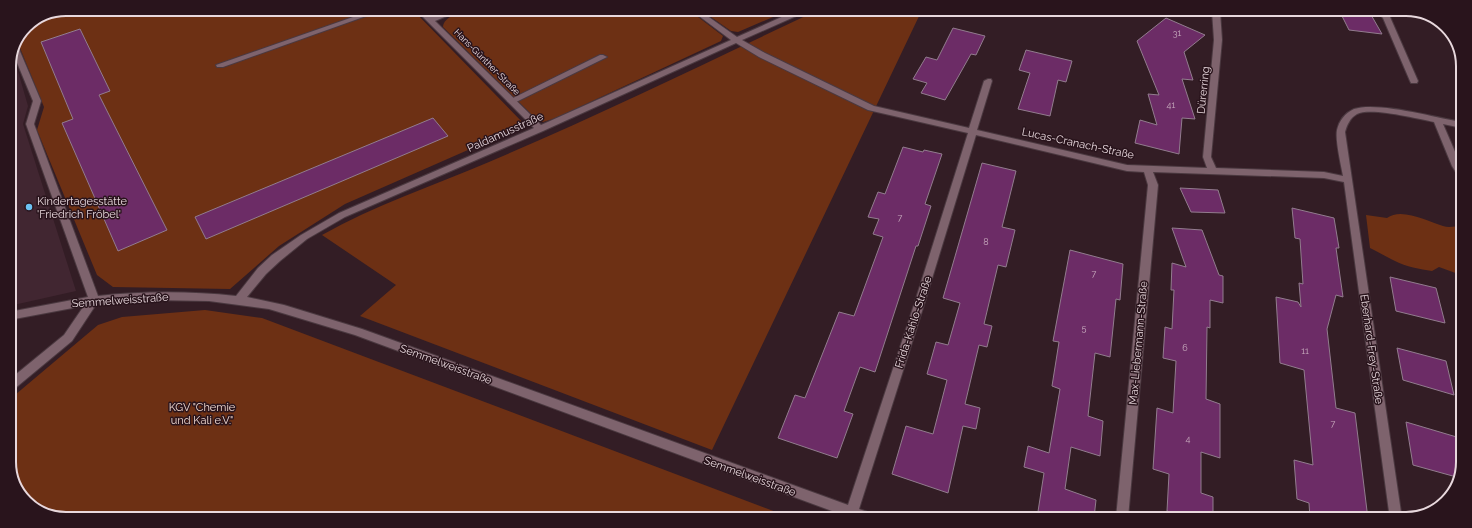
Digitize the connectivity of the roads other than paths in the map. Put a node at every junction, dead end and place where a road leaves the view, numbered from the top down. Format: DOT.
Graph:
graph roads {
  1 [pos="362,16"];
  2 [pos="426,16"];
  3 [pos="441,16"];
  4 [pos="702,16"];
  5 [pos="788,16"];
  6 [pos="1216,16"];
  7 [pos="1385,16"];
  8 [pos="430,20"];
  9 [pos="735,39"];
  10 [pos="17,55"];
  11 [pos="603,57"];
  12 [pos="220,65"];
  13 [pos="988,81"];
  14 [pos="1414,81"];
  15 [pos="511,101"];
  16 [pos="1438,121"];
  17 [pos="1456,124"];
  18 [pos="540,129"];
  19 [pos="973,132"];
  20 [pos="1456,166"];
  21 [pos="1148,169"];
  22 [pos="1212,170"];
  23 [pos="1348,180"];
  24 [pos="94,300"];
  25 [pos="239,300"];
  26 [pos="16,314"];
  27 [pos="16,382"];
  28 [pos="852,512"];
  29 [pos="1123,512"];
  30 [pos="1395,512"];
  1 -- 12 [label="street"];
  2 -- 8 [label="street, Hans-Günther-Straße"];
  3 -- 8 [label="street"];
  4 -- 9 [label="street, Lucas-Cranach-Straße"];
  5 -- 9 [label="street, Paldamusstraße"];
  6 -- 22 [label="street, Dürerring"];
  7 -- 14 [label="street"];
  8 -- 15 [label="street, Hans-Günther-Straße"];
  9 -- 18 [label="street, Paldamusstraße"];
  9 -- 19 [label="street, Lucas-Cranach-Straße"];
  10 -- 24 [label="street"];
  11 -- 15 [label="street"];
  13 -- 19 [label="street, Frida-Kahlo-Straße"];
  15 -- 18 [label="street, Hans-Günther-Straße"];
  16 -- 17 [label="street"];
  16 -- 20 [label="street"];
  16 -- 23 [label="street"];
  18 -- 25 [label="street, Paldamusstraße"];
  19 -- 21 [label="street, Lucas-Cranach-Straße"];
  19 -- 28 [label="street, Frida-Kahlo-Straße"];
  21 -- 22 [label="street, Lucas-Cranach-Straße"];
  21 -- 29 [label="street, Max-Liebermann-Straße"];
  22 -- 23 [label="street, Lucas-Cranach-Straße"];
  23 -- 30 [label="street, Eberhard-Frey-Straße"];
  24 -- 25 [label="street, Semmelweisstraße"];
  24 -- 26 [label="street, Semmelweisstraße"];
  24 -- 27 [label="street"];
  25 -- 28 [label="street, Semmelweisstraße"];
}
